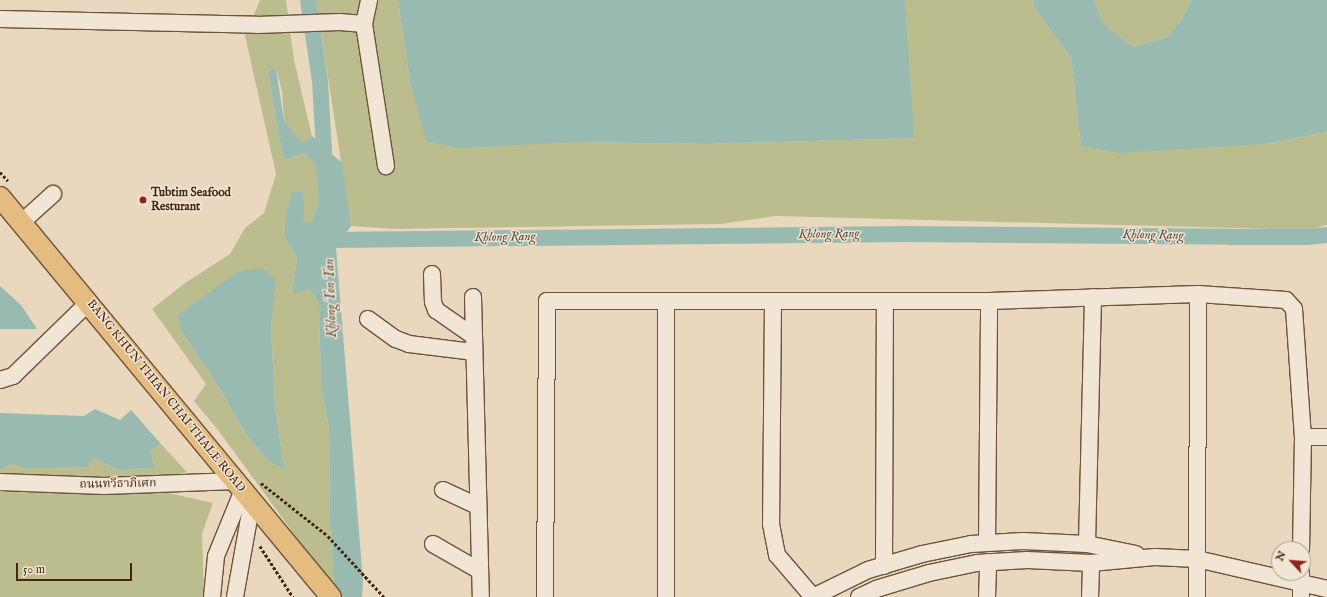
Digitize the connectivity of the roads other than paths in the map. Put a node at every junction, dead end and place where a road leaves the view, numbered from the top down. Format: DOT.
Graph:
graph roads {
  1 [pos="369,0"];
  2 [pos="0,19"];
  3 [pos="364,24"];
  4 [pos="386,166"];
  5 [pos="53,194"];
  6 [pos="0,197"];
  7 [pos="22,222"];
  8 [pos="432,274"];
  9 [pos="1198,294"];
  10 [pos="1093,297"];
  11 [pos="473,298"];
  12 [pos="666,301"];
  13 [pos="773,301"];
  14 [pos="885,301"];
  15 [pos="89,302"];
  16 [pos="989,302"];
  17 [pos="368,319"];
  18 [pos="472,335"];
  19 [pos="473,352"];
  20 [pos="0,380"];
  21 [pos="1303,437"];
  22 [pos="1327,437"];
  23 [pos="0,482"];
  24 [pos="444,490"];
  25 [pos="244,491"];
  26 [pos="478,506"];
  27 [pos="1301,541"];
  28 [pos="987,543"];
  29 [pos="433,544"];
  30 [pos="1087,544"];
  31 [pos="1155,558"];
  32 [pos="1197,559"];
  33 [pos="988,562"];
  34 [pos="1091,563"];
  35 [pos="884,566"];
  36 [pos="480,571"];
  37 [pos="1271,572"];
  38 [pos="1301,581"];
  39 [pos="1310,581"];
  40 [pos="1327,589"];
  41 [pos="212,597"];
  42 [pos="235,597"];
  43 [pos="331,597"];
  44 [pos="481,597"];
  45 [pos="545,597"];
  46 [pos="666,597"];
  47 [pos="813,597"];
  48 [pos="859,597"];
  49 [pos="987,597"];
  50 [pos="1090,597"];
  51 [pos="1197,597"];
  52 [pos="1301,597"];
  1 -- 3 [label="street"];
  2 -- 3 [label="street"];
  3 -- 4 [label="street"];
  5 -- 7 [label="street"];
  6 -- 7 [label="main road, BANG KHUN THIAN CHAI THALE ROAD"];
  7 -- 15 [label="main road, BANG KHUN THIAN CHAI THALE ROAD"];
  8 -- 18 [label="street"];
  9 -- 10 [label="street"];
  9 -- 21 [label="street"];
  9 -- 32 [label="street"];
  10 -- 16 [label="street"];
  10 -- 30 [label="street"];
  11 -- 18 [label="street"];
  12 -- 13 [label="street"];
  12 -- 45 [label="street"];
  12 -- 46 [label="street"];
  13 -- 14 [label="street"];
  13 -- 47 [label="street"];
  14 -- 16 [label="street"];
  14 -- 35 [label="street"];
  15 -- 20 [label="street"];
  15 -- 25 [label="main road, BANG KHUN THIAN CHAI THALE ROAD"];
  16 -- 28 [label="street"];
  17 -- 19 [label="street"];
  18 -- 19 [label="street"];
  19 -- 26 [label="street"];
  21 -- 22 [label="street"];
  21 -- 27 [label="street"];
  23 -- 25 [label="street, ถนนทวีธาภิเศก"];
  24 -- 26 [label="street"];
  25 -- 41 [label="street"];
  25 -- 42 [label="street"];
  25 -- 43 [label="main road, BANG KHUN THIAN CHAI THALE ROAD"];
  26 -- 36 [label="street"];
  28 -- 30 [label="street"];
  28 -- 35 [label="street"];
  29 -- 36 [label="street"];
  30 -- 31 [label="street"];
  31 -- 32 [label="street"];
  31 -- 34 [label="street"];
  32 -- 37 [label="street"];
  32 -- 51 [label="street"];
  33 -- 34 [label="street"];
  33 -- 48 [label="street"];
  33 -- 49 [label="street"];
  34 -- 50 [label="street"];
  35 -- 47 [label="street"];
  36 -- 44 [label="street"];
  38 -- 52 [label="street"];
  39 -- 40 [label="street"];
}
